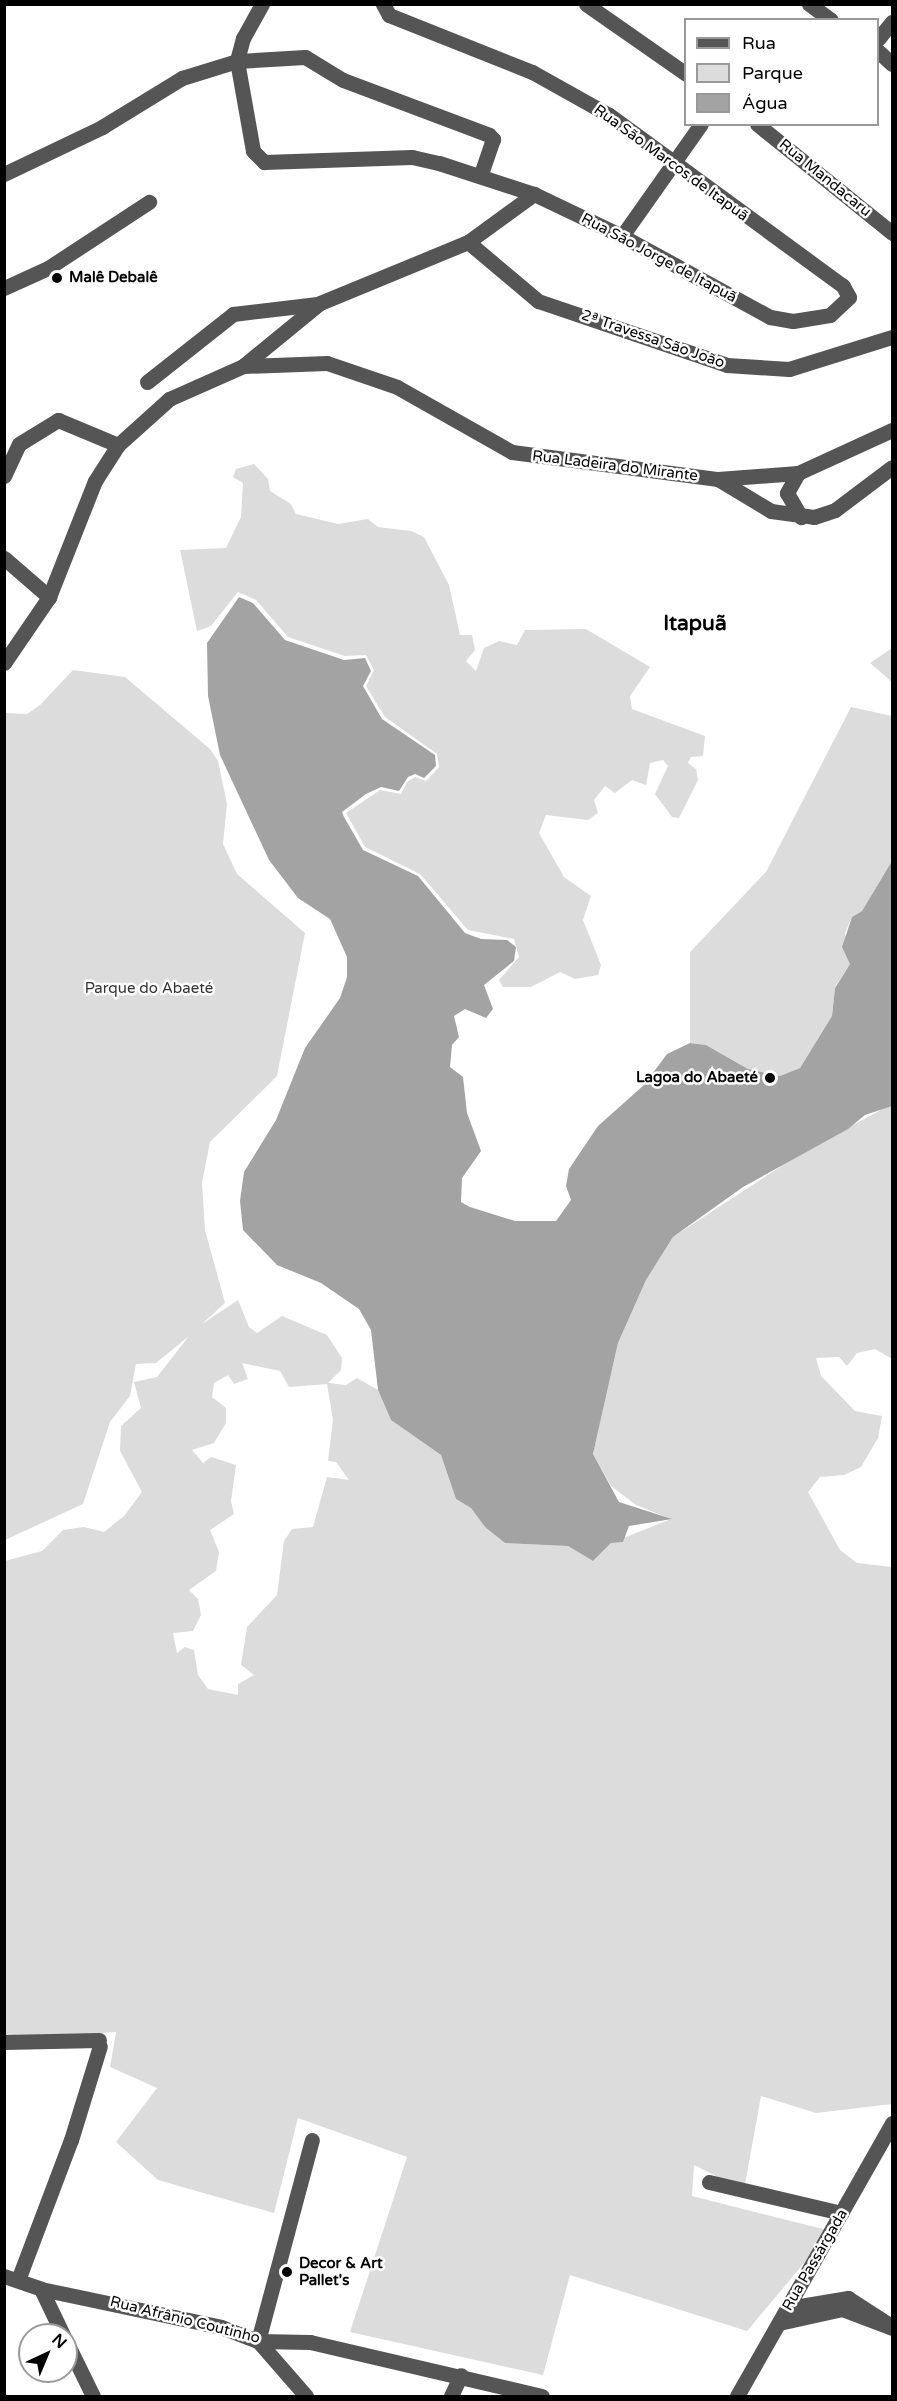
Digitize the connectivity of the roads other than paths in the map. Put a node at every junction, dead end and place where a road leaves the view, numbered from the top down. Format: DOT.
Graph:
graph roads {
  1 [pos="262,4"];
  2 [pos="383,4"];
  3 [pos="586,4"];
  4 [pos="809,4"];
  5 [pos="828,18"];
  6 [pos="892,22"];
  7 [pos="879,38"];
  8 [pos="879,52"];
  9 [pos="237,61"];
  10 [pos="892,64"];
  11 [pos="684,73"];
  12 [pos="699,126"];
  13 [pos="759,126"];
  14 [pos="673,160"];
  15 [pos="4,174"];
  16 [pos="480,176"];
  17 [pos="534,194"];
  18 [pos="149,202"];
  19 [pos="892,233"];
  20 [pos="622,236"];
  21 [pos="468,242"];
  22 [pos="4,288"];
  23 [pos="320,303"];
  24 [pos="784,320"];
  25 [pos="892,338"];
  26 [pos="243,366"];
  27 [pos="147,382"];
  28 [pos="892,429"];
  29 [pos="118,445"];
  30 [pos="892,467"];
  31 [pos="798,473"];
  32 [pos="4,476"];
  33 [pos="718,479"];
  34 [pos="801,517"];
  35 [pos="4,558"];
  36 [pos="49,597"];
  37 [pos="4,663"];
  38 [pos="4,2042"];
  39 [pos="892,2123"];
  40 [pos="312,2140"];
  41 [pos="709,2182"];
  42 [pos="841,2213"];
  43 [pos="11,2278"];
  44 [pos="41,2289"];
  45 [pos="788,2308"];
  46 [pos="57,2323"];
  47 [pos="779,2324"];
  48 [pos="258,2341"];
  49 [pos="78,2366"];
  50 [pos="461,2375"];
  51 [pos="93,2397"];
  52 [pos="306,2397"];
  53 [pos="451,2397"];
  54 [pos="542,2397"];
  55 [pos="737,2397"];
  1 -- 9 [label="street"];
  2 -- 14 [label="street, Rua São Marcos de Itapuã"];
  3 -- 11 [label="street"];
  4 -- 5 [label="street"];
  6 -- 7 [label="street"];
  8 -- 10 [label="street"];
  9 -- 15 [label="street"];
  9 -- 16 [label="street"];
  9 -- 16 [label="street, Rua São Jorge de Itapuã"];
  12 -- 14 [label="street"];
  13 -- 19 [label="street, Rua Mandacaru"];
  14 -- 20 [label="street"];
  14 -- 24 [label="street, Rua São Marcos de Itapuã"];
  16 -- 17 [label="street, Rua São Jorge de Itapuã"];
  17 -- 20 [label="street, Rua São Jorge de Itapuã"];
  17 -- 21 [label="street"];
  18 -- 22 [label="street"];
  20 -- 24 [label="street, Rua São Jorge de Itapuã"];
  21 -- 23 [label="street"];
  21 -- 25 [label="street, 2ª Travessa São João"];
  23 -- 26 [label="street"];
  23 -- 27 [label="street"];
  26 -- 29 [label="street, Rua Ladeira do Mirante"];
  26 -- 33 [label="street, Rua Ladeira do Mirante"];
  28 -- 31 [label="street, Rua Ladeira do Mirante"];
  29 -- 32 [label="street"];
  29 -- 36 [label="street, Rua Ladeira do Mirante"];
  30 -- 34 [label="street"];
  31 -- 33 [label="street, Rua Ladeira do Mirante"];
  31 -- 34 [label="street"];
  33 -- 34 [label="street"];
  35 -- 36 [label="street"];
  36 -- 37 [label="street, Rua Ladeira do Mirante"];
  38 -- 43 [label="street"];
  39 -- 42 [label="street, Rua Passárgada"];
  40 -- 48 [label="street"];
  41 -- 42 [label="street"];
  42 -- 45 [label="street, Rua Passárgada"];
  43 -- 44 [label="street, Rua Afrânio Coutinho"];
  44 -- 46 [label="street"];
  44 -- 48 [label="street, Rua Afrânio Coutinho"];
  45 -- 47 [label="street, Rua Passárgada"];
  45 -- 47 [label="street"];
  47 -- 55 [label="street, Rua Passárgada"];
  48 -- 50 [label="street, Rua Afrânio Coutinho"];
  48 -- 52 [label="street"];
  49 -- 51 [label="street"];
  50 -- 53 [label="street"];
  50 -- 54 [label="street, Rua Afrânio Coutinho"];
}
